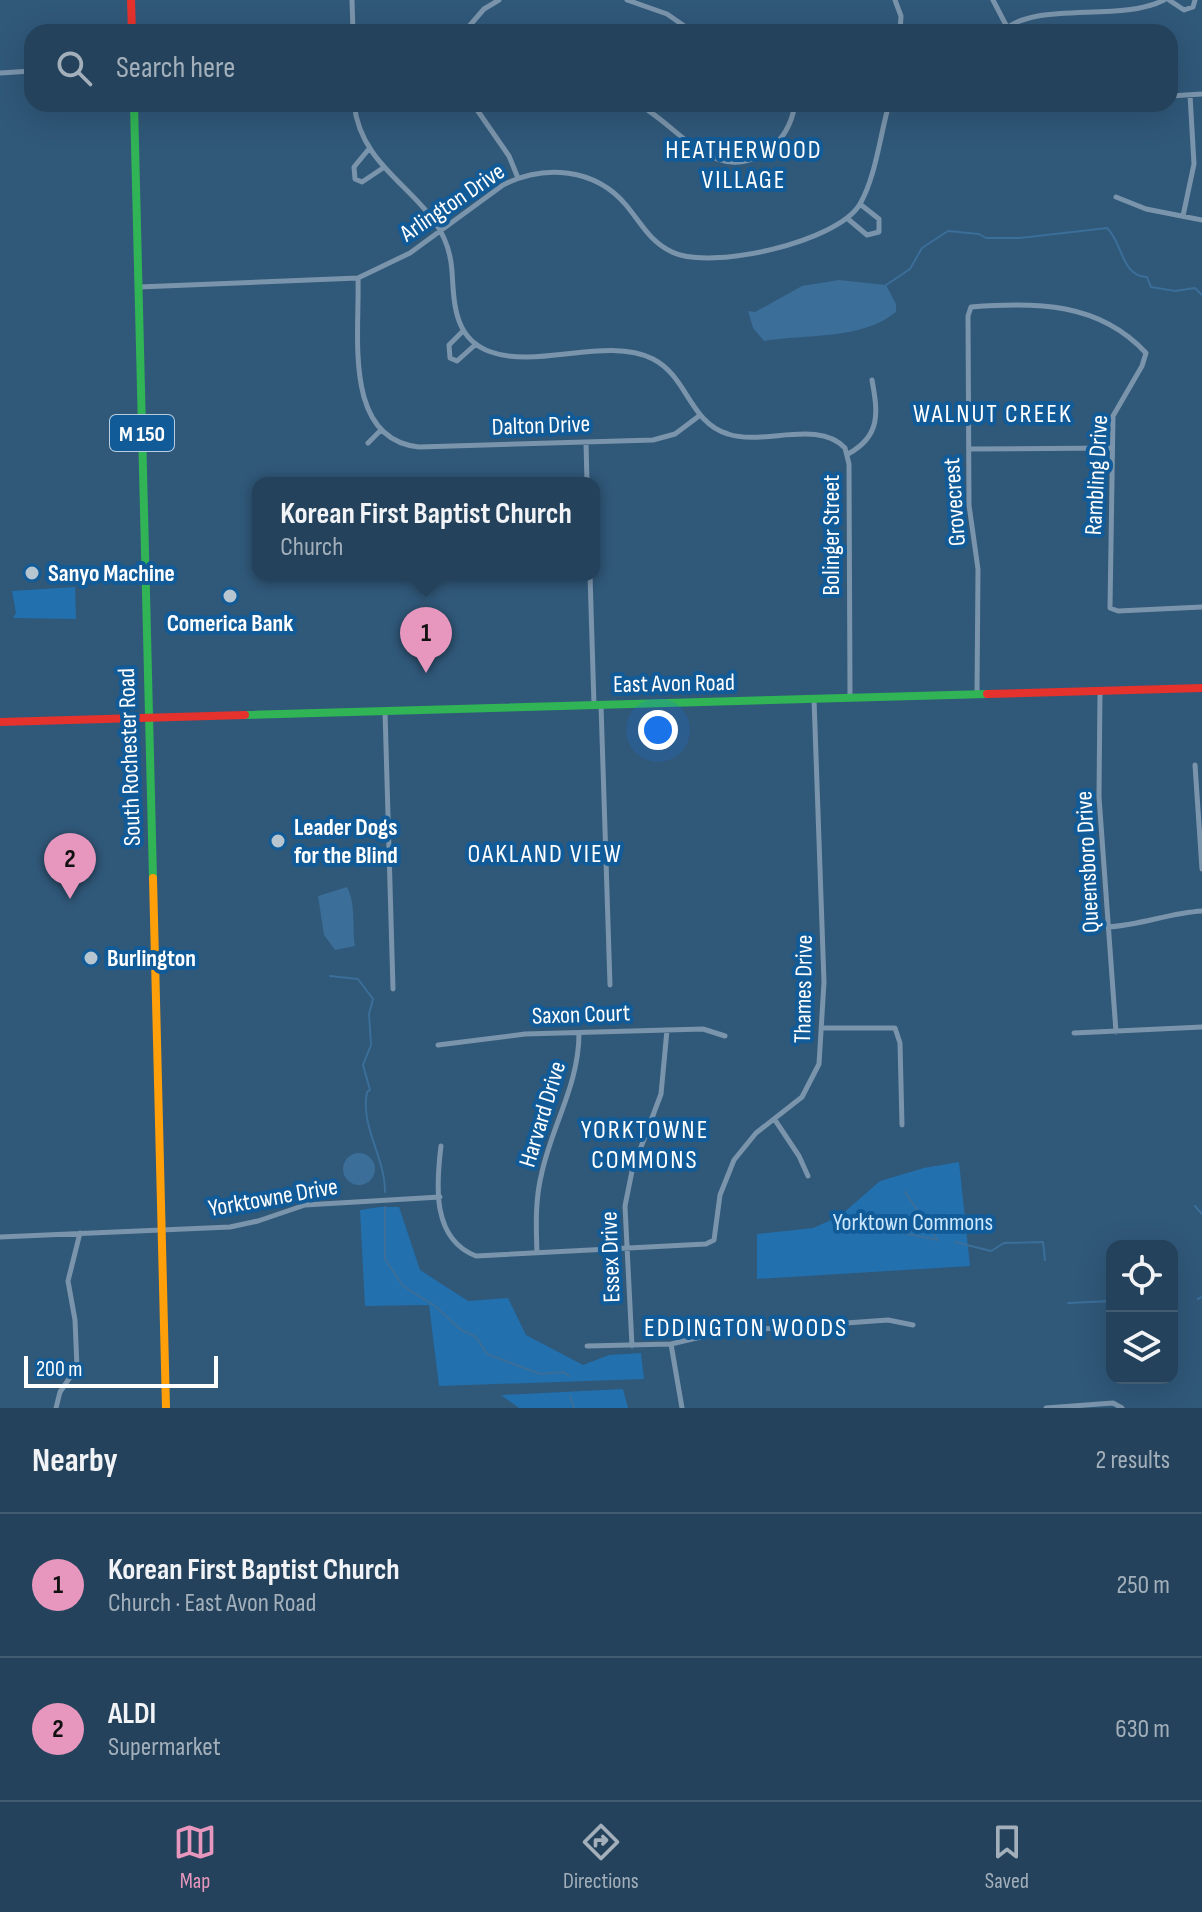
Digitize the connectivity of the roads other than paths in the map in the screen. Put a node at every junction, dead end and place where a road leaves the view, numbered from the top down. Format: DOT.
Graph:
graph roads {
  1 [pos="131,0"];
  2 [pos="352,0"];
  3 [pos="499,0"];
  4 [pos="627,0"];
  5 [pos="895,0"];
  6 [pos="993,0"];
  7 [pos="1166,0"];
  8 [pos="1195,0"];
  9 [pos="132,24"];
  10 [pos="353,24"];
  11 [pos="471,24"];
  12 [pos="681,24"];
  13 [pos="900,24"];
  14 [pos="1002,24"];
  15 [pos="1014,24"];
  16 [pos="24,72"];
  17 [pos="0,73"];
  18 [pos="1202,94"];
  19 [pos="1190,95"];
  20 [pos="1178,96"];
  21 [pos="134,112"];
  22 [pos="356,112"];
  23 [pos="479,112"];
  24 [pos="650,112"];
  25 [pos="793,112"];
  26 [pos="887,112"];
  27 [pos="368,150"];
  28 [pos="383,168"];
  29 [pos="518,178"];
  30 [pos="1116,197"];
  31 [pos="860,204"];
  32 [pos="1183,216"];
  33 [pos="848,219"];
  34 [pos="1202,220"];
  35 [pos="442,230"];
  36 [pos="358,278"];
  37 [pos="138,287"];
  38 [pos="463,331"];
  39 [pos="476,344"];
  40 [pos="1146,353"];
  41 [pos="872,380"];
  42 [pos="699,416"];
  43 [pos="380,431"];
  44 [pos="586,442"];
  45 [pos="368,443"];
  46 [pos="1110,448"];
  47 [pos="969,449"];
  48 [pos="848,454"];
  49 [pos="587,477"];
  50 [pos="590,581"];
  51 [pos="1202,607"];
  52 [pos="1202,688"];
  53 [pos="1100,691"];
  54 [pos="977,695"];
  55 [pos="850,698"];
  56 [pos="814,699"];
  57 [pos="598,705"];
  58 [pos="385,711"];
  59 [pos="148,717"];
  60 [pos="0,722"];
  61 [pos="1195,765"];
  62 [pos="1202,869"];
  63 [pos="1202,911"];
  64 [pos="1108,927"];
  65 [pos="610,985"];
  66 [pos="393,989"];
  67 [pos="1202,1027"];
  68 [pos="823,1028"];
  69 [pos="667,1030"];
  70 [pos="1116,1032"];
  71 [pos="579,1033"];
  72 [pos="1074,1033"];
  73 [pos="725,1036"];
  74 [pos="438,1045"];
  75 [pos="775,1120"];
  76 [pos="902,1125"];
  77 [pos="441,1146"];
  78 [pos="808,1176"];
  79 [pos="440,1197"];
  80 [pos="160,1230"];
  81 [pos="80,1233"];
  82 [pos="0,1237"];
  83 [pos="625,1247"];
  84 [pos="537,1253"];
  85 [pos="913,1325"];
  86 [pos="671,1344"];
  87 [pos="587,1346"];
  88 [pos="632,1346"];
  89 [pos="56,1408"];
  90 [pos="166,1408"];
  91 [pos="682,1408"];
  92 [pos="1046,1408"];
  93 [pos="1122,1408"];
  1 -- 9 [label="main road"];
  2 -- 10 [label="street"];
  3 -- 11 [label="street"];
  4 -- 12 [label="street"];
  5 -- 13 [label="street"];
  6 -- 14 [label="street"];
  7 -- 8 [label="street"];
  7 -- 15 [label="street"];
  16 -- 17 [label="street"];
  18 -- 19 [label="street"];
  19 -- 20 [label="street"];
  19 -- 32 [label="street"];
  21 -- 37 [label="main road, South Rochester Road / M 150"];
  22 -- 27 [label="street"];
  23 -- 29 [label="street"];
  24 -- 25 [label="street"];
  26 -- 31 [label="street, Arlington Drive"];
  27 -- 28 [label="street"];
  27 -- 28 [label="street"];
  28 -- 35 [label="street"];
  29 -- 33 [label="street, Arlington Drive"];
  29 -- 35 [label="street, Arlington Drive"];
  30 -- 32 [label="street"];
  31 -- 33 [label="street, Arlington Drive"];
  31 -- 33 [label="street"];
  32 -- 34 [label="street"];
  35 -- 36 [label="street, Arlington Drive"];
  35 -- 38 [label="street"];
  36 -- 37 [label="street, Arlington Drive"];
  36 -- 43 [label="street"];
  37 -- 59 [label="main road, South Rochester Road / M 150"];
  38 -- 39 [label="street, Bolinger Street"];
  38 -- 39 [label="street"];
  39 -- 42 [label="street, Bolinger Street"];
  40 -- 46 [label="street, Rambling Drive"];
  40 -- 47 [label="street, Grovecrest"];
  41 -- 48 [label="street"];
  42 -- 44 [label="street, Dalton Drive"];
  42 -- 48 [label="street, Bolinger Street"];
  43 -- 44 [label="street, Dalton Drive"];
  43 -- 45 [label="street"];
  44 -- 49 [label="street"];
  46 -- 47 [label="street"];
  46 -- 51 [label="street, Rambling Drive"];
  47 -- 54 [label="street, Grovecrest"];
  48 -- 55 [label="street, Bolinger Street"];
  50 -- 57 [label="street"];
  52 -- 53 [label="main road, East Avon Road"];
  53 -- 54 [label="main road, East Avon Road"];
  53 -- 64 [label="street, Queensboro Drive"];
  54 -- 55 [label="main road, East Avon Road"];
  55 -- 56 [label="main road, East Avon Road"];
  56 -- 57 [label="main road, East Avon Road"];
  56 -- 68 [label="street, Thames Drive"];
  57 -- 58 [label="main road, East Avon Road"];
  57 -- 65 [label="street"];
  58 -- 59 [label="main road, East Avon Road"];
  58 -- 66 [label="street"];
  59 -- 60 [label="main road, East Avon Road"];
  59 -- 80 [label="main road, South Rochester Road / M 150"];
  61 -- 62 [label="street"];
  63 -- 64 [label="street"];
  64 -- 70 [label="street, Queensboro Drive"];
  67 -- 70 [label="street"];
  68 -- 75 [label="street, Thames Drive"];
  68 -- 76 [label="street"];
  69 -- 71 [label="street, Saxon Court"];
  69 -- 73 [label="street, Saxon Court"];
  69 -- 83 [label="street, Essex Drive"];
  70 -- 72 [label="street"];
  71 -- 74 [label="street, Saxon Court"];
  71 -- 84 [label="street, Harvard Drive"];
  75 -- 78 [label="street"];
  75 -- 83 [label="street, Thames Drive"];
  77 -- 79 [label="street"];
  79 -- 80 [label="street, Yorktowne Drive"];
  79 -- 84 [label="street"];
  80 -- 81 [label="street, Yorktowne Drive"];
  80 -- 90 [label="main road, South Rochester Road / M 150"];
  81 -- 82 [label="street, Yorktowne Drive"];
  81 -- 89 [label="street"];
  83 -- 84 [label="street"];
  83 -- 88 [label="street, Essex Drive"];
  85 -- 86 [label="street"];
  86 -- 88 [label="street"];
  86 -- 91 [label="street"];
  87 -- 88 [label="street"];
  92 -- 93 [label="street"];
}
